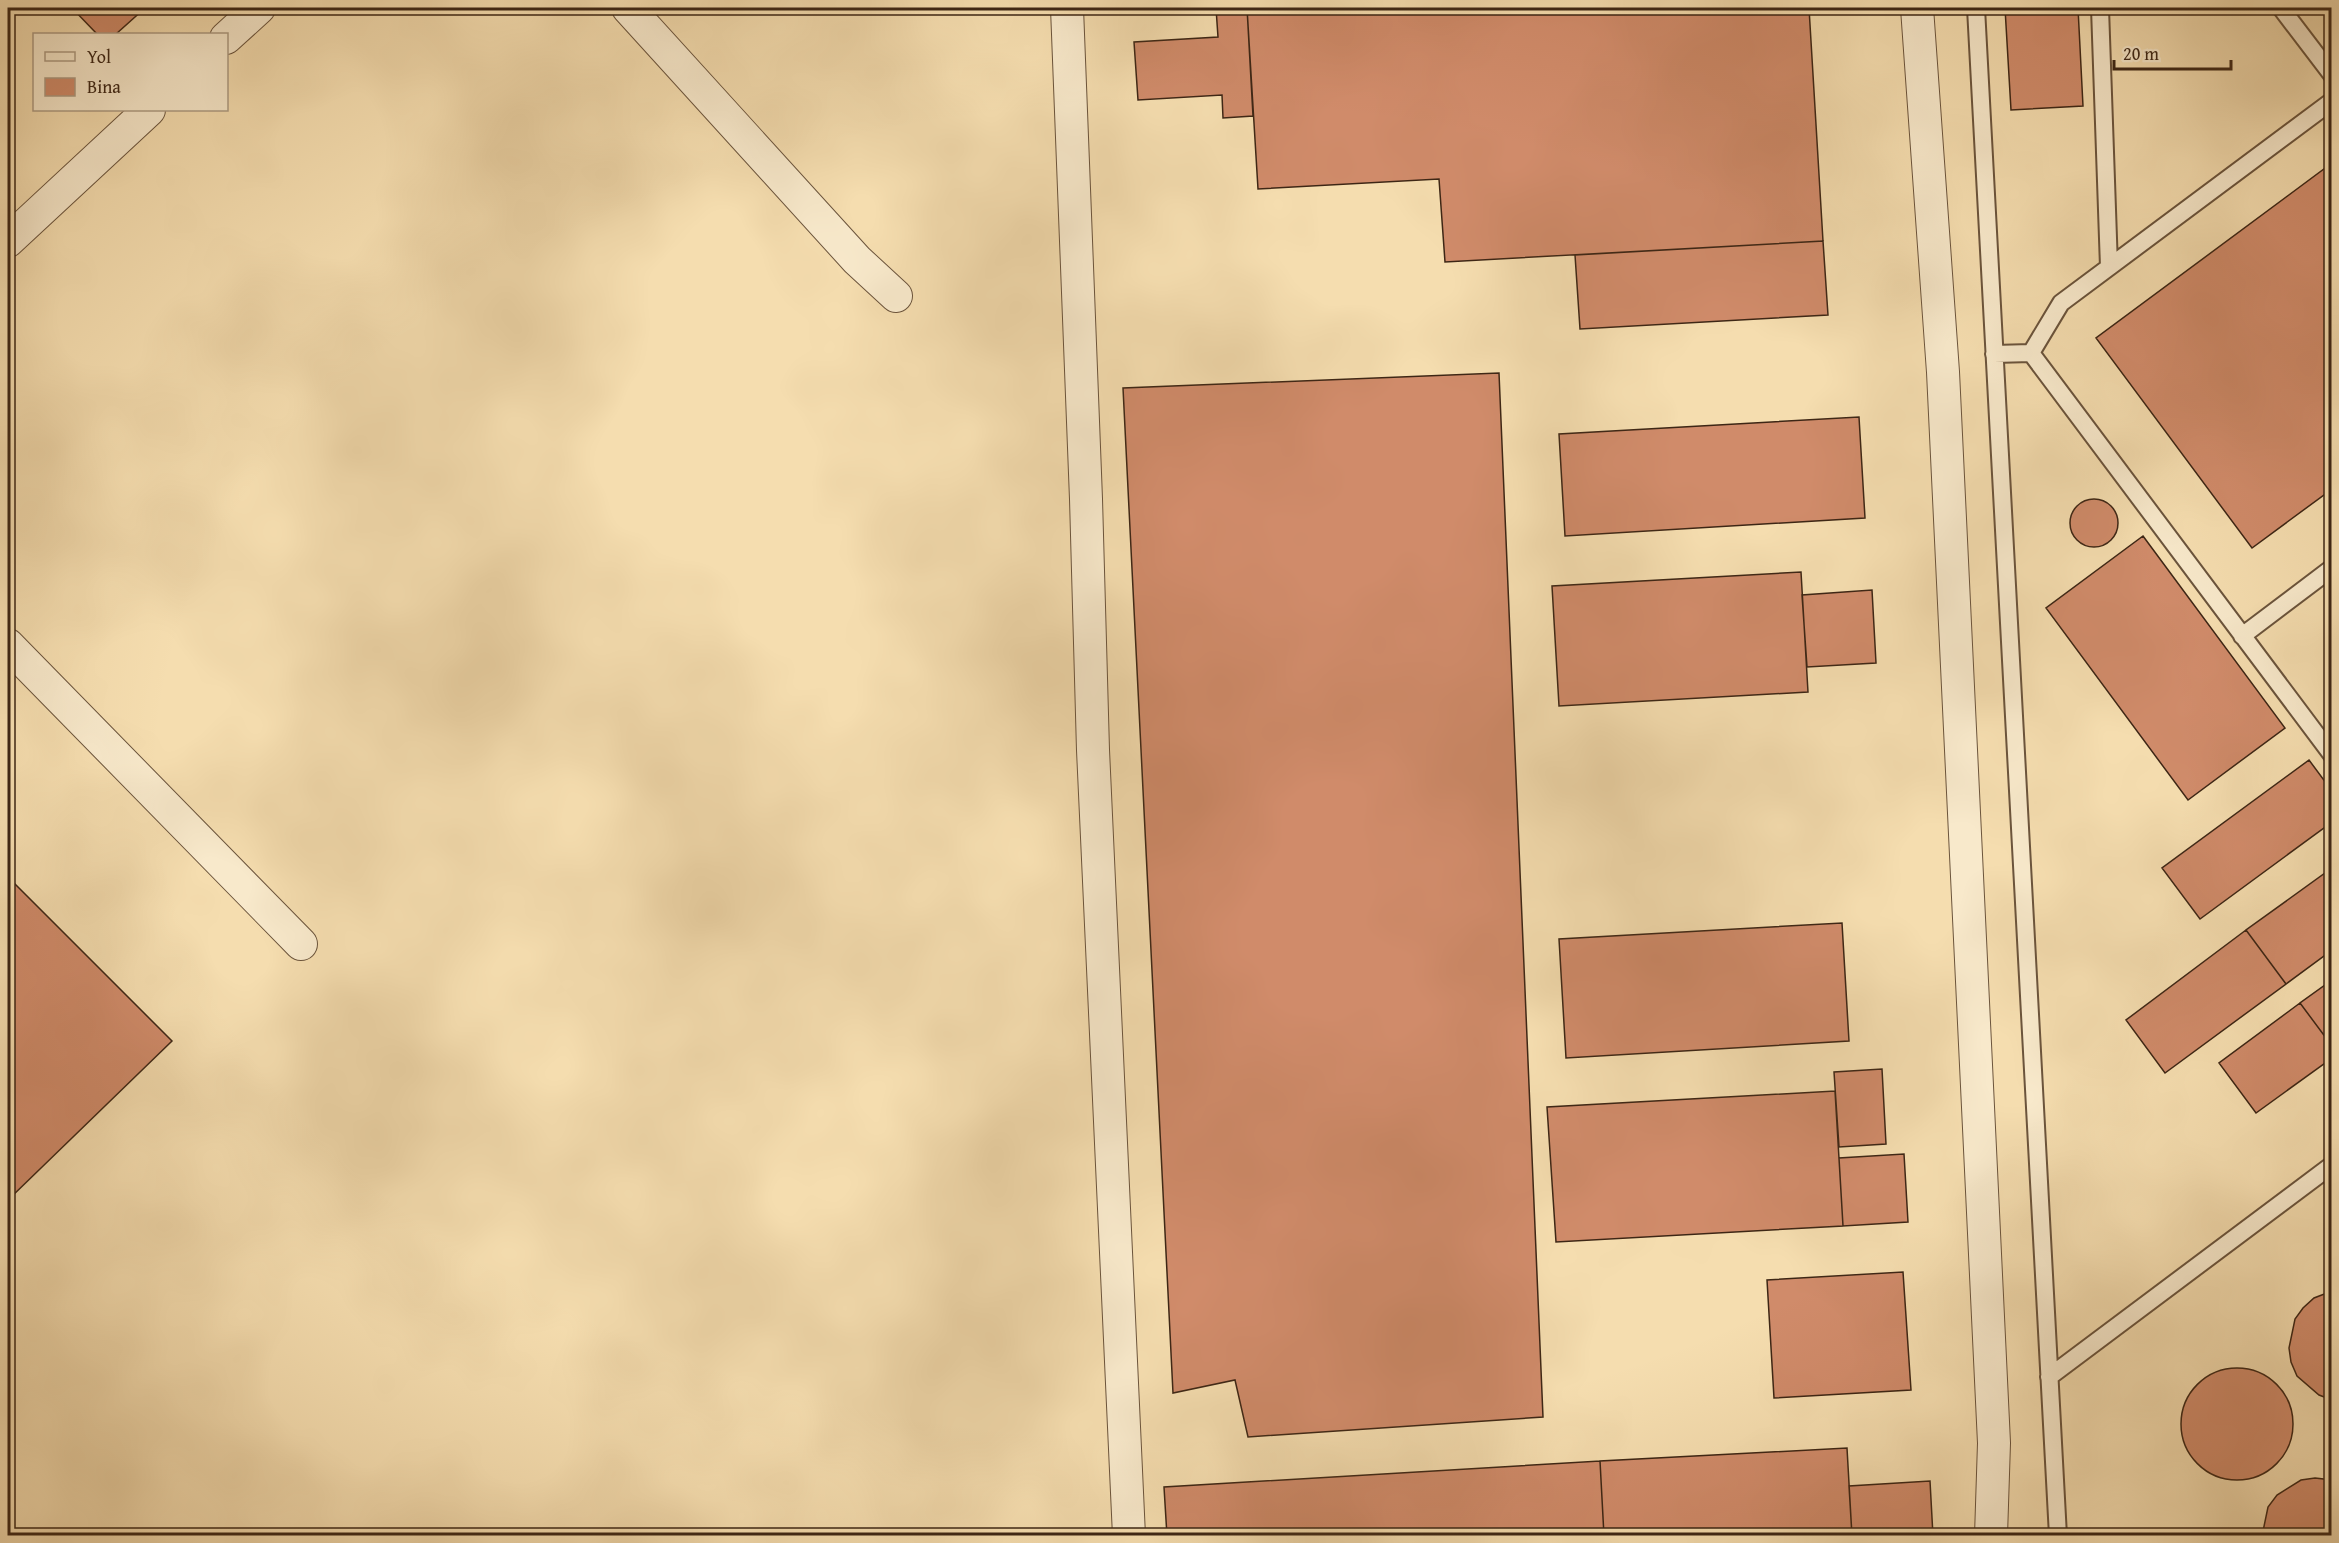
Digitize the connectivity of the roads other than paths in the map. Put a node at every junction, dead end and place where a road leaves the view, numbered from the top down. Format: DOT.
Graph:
graph roads {
  1 [pos="259,8"];
  2 [pos="628,8"];
  3 [pos="1067,8"];
  4 [pos="1917,8"];
  5 [pos="1976,8"];
  6 [pos="2100,8"];
  7 [pos="2281,8"];
  8 [pos="228,36"];
  9 [pos="2331,75"];
  10 [pos="2331,101"];
  11 [pos="148,111"];
  12 [pos="8,241"];
  13 [pos="2109,267"];
  14 [pos="896,296"];
  15 [pos="2031,353"];
  16 [pos="1994,354"];
  17 [pos="2331,568"];
  18 [pos="2242,636"];
  19 [pos="8,645"];
  20 [pos="2331,755"];
  21 [pos="301,944"];
  22 [pos="2331,1166"];
  23 [pos="2049,1377"];
  24 [pos="1129,1536"];
  25 [pos="1991,1536"];
  26 [pos="2058,1536"];
  1 -- 8 [label="street"];
  2 -- 14 [label="street"];
  3 -- 24 [label="street"];
  4 -- 25 [label="street"];
  5 -- 16 [label="lane"];
  6 -- 13 [label="lane"];
  7 -- 9 [label="lane"];
  10 -- 13 [label="lane"];
  11 -- 12 [label="street"];
  13 -- 15 [label="lane"];
  15 -- 16 [label="lane"];
  15 -- 18 [label="lane"];
  16 -- 23 [label="lane"];
  17 -- 18 [label="lane"];
  18 -- 20 [label="lane"];
  19 -- 21 [label="street"];
  22 -- 23 [label="lane"];
  23 -- 26 [label="lane"];
}
